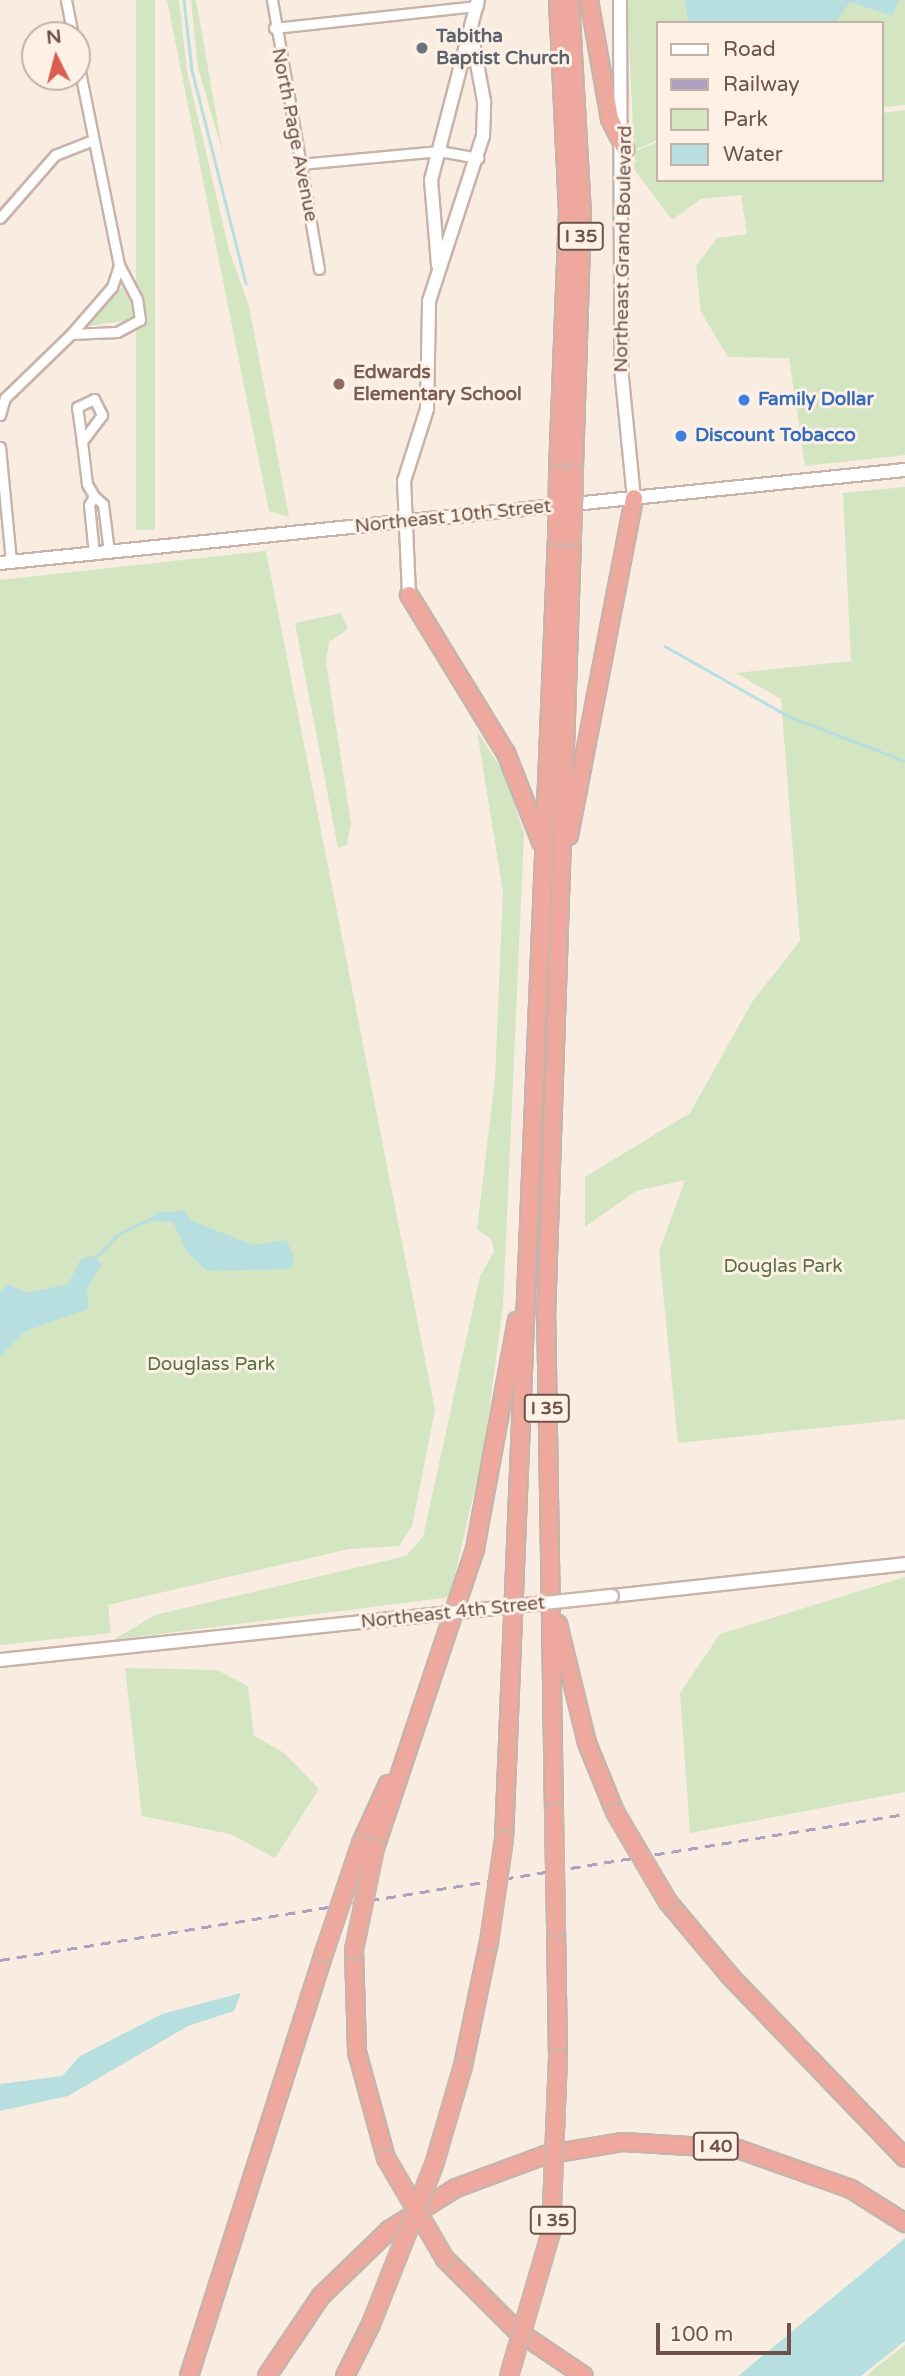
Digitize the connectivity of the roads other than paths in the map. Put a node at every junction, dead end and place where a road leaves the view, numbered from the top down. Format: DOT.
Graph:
graph roads {
  1 [pos="66,0"];
  2 [pos="272,0"];
  3 [pos="558,0"];
  4 [pos="570,0"];
  5 [pos="589,0"];
  6 [pos="620,0"];
  7 [pos="478,3"];
  8 [pos="70,21"];
  9 [pos="274,28"];
  10 [pos="472,37"];
  11 [pos="84,91"];
  12 [pos="93,140"];
  13 [pos="625,149"];
  14 [pos="439,151"];
  15 [pos="478,158"];
  16 [pos="300,164"];
  17 [pos="0,218"];
  18 [pos="119,265"];
  19 [pos="438,265"];
  20 [pos="319,269"];
  21 [pos="71,334"];
  22 [pos="0,415"];
  23 [pos="82,442"];
  24 [pos="0,447"];
  25 [pos="905,470"];
  26 [pos="566,473"];
  27 [pos="2,481"];
  28 [pos="94,496"];
  29 [pos="634,498"];
  30 [pos="404,522"];
  31 [pos="564,537"];
  32 [pos="109,552"];
  33 [pos="94,554"];
  34 [pos="6,563"];
  35 [pos="409,595"];
  36 [pos="544,850"];
  37 [pos="561,873"];
  38 [pos="528,1256"];
  39 [pos="905,1564"];
  40 [pos="550,1588"];
  41 [pos="0,1660"];
  42 [pos="368,1845"];
  43 [pos="905,2158"];
  44 [pos="905,2223"];
  45 [pos="580,2373"];
  46 [pos="189,2376"];
  47 [pos="267,2376"];
  48 [pos="345,2376"];
  49 [pos="509,2376"];
  1 -- 8 [label="street"];
  2 -- 9 [label="street, North Page Avenue"];
  3 -- 26 [label="highway, I 35"];
  4 -- 26 [label="highway, I 35"];
  5 -- 13 [label="highway"];
  6 -- 13 [label="main road, Northeast Grand Boulevard"];
  7 -- 9 [label="street"];
  7 -- 10 [label="main road"];
  9 -- 16 [label="street, North Page Avenue"];
  10 -- 14 [label="main road"];
  10 -- 15 [label="main road"];
  11 -- 12 [label="street"];
  12 -- 17 [label="street"];
  12 -- 18 [label="street"];
  13 -- 29 [label="main road, Northeast Grand Boulevard"];
  14 -- 15 [label="street"];
  14 -- 16 [label="street"];
  14 -- 19 [label="main road"];
  15 -- 19 [label="main road"];
  16 -- 20 [label="street, North Page Avenue"];
  18 -- 21 [label="street"];
  18 -- 21 [label="street"];
  19 -- 30 [label="main road"];
  21 -- 22 [label="street"];
  23 -- 23 [label="street"];
  23 -- 28 [label="street"];
  24 -- 27 [label="street"];
  25 -- 29 [label="main road, Northeast 10th Street"];
  26 -- 31 [label="highway, I 35, bridge"];
  27 -- 34 [label="street"];
  28 -- 32 [label="street"];
  28 -- 33 [label="street"];
  29 -- 30 [label="main road, Northeast 10th Street"];
  29 -- 37 [label="highway"];
  30 -- 32 [label="main road, Northeast 10th Street"];
  30 -- 35 [label="main road"];
  31 -- 36 [label="highway, I 35"];
  31 -- 37 [label="highway, I 35"];
  32 -- 33 [label="main road, Northeast 10th Street"];
  33 -- 34 [label="main road, Northeast 10th Street"];
  35 -- 36 [label="highway"];
  36 -- 38 [label="highway, I 35"];
  37 -- 40 [label="highway, I 35"];
  38 -- 42 [label="highway"];
  38 -- 48 [label="highway, I 35, bridge"];
  39 -- 41 [label="main road, Northeast 4th Street, bridge"];
  40 -- 43 [label="highway, bridge"];
  40 -- 49 [label="highway, I 35, bridge"];
  42 -- 45 [label="highway, bridge"];
  42 -- 46 [label="highway, bridge"];
  44 -- 47 [label="highway, I 40"];
}
